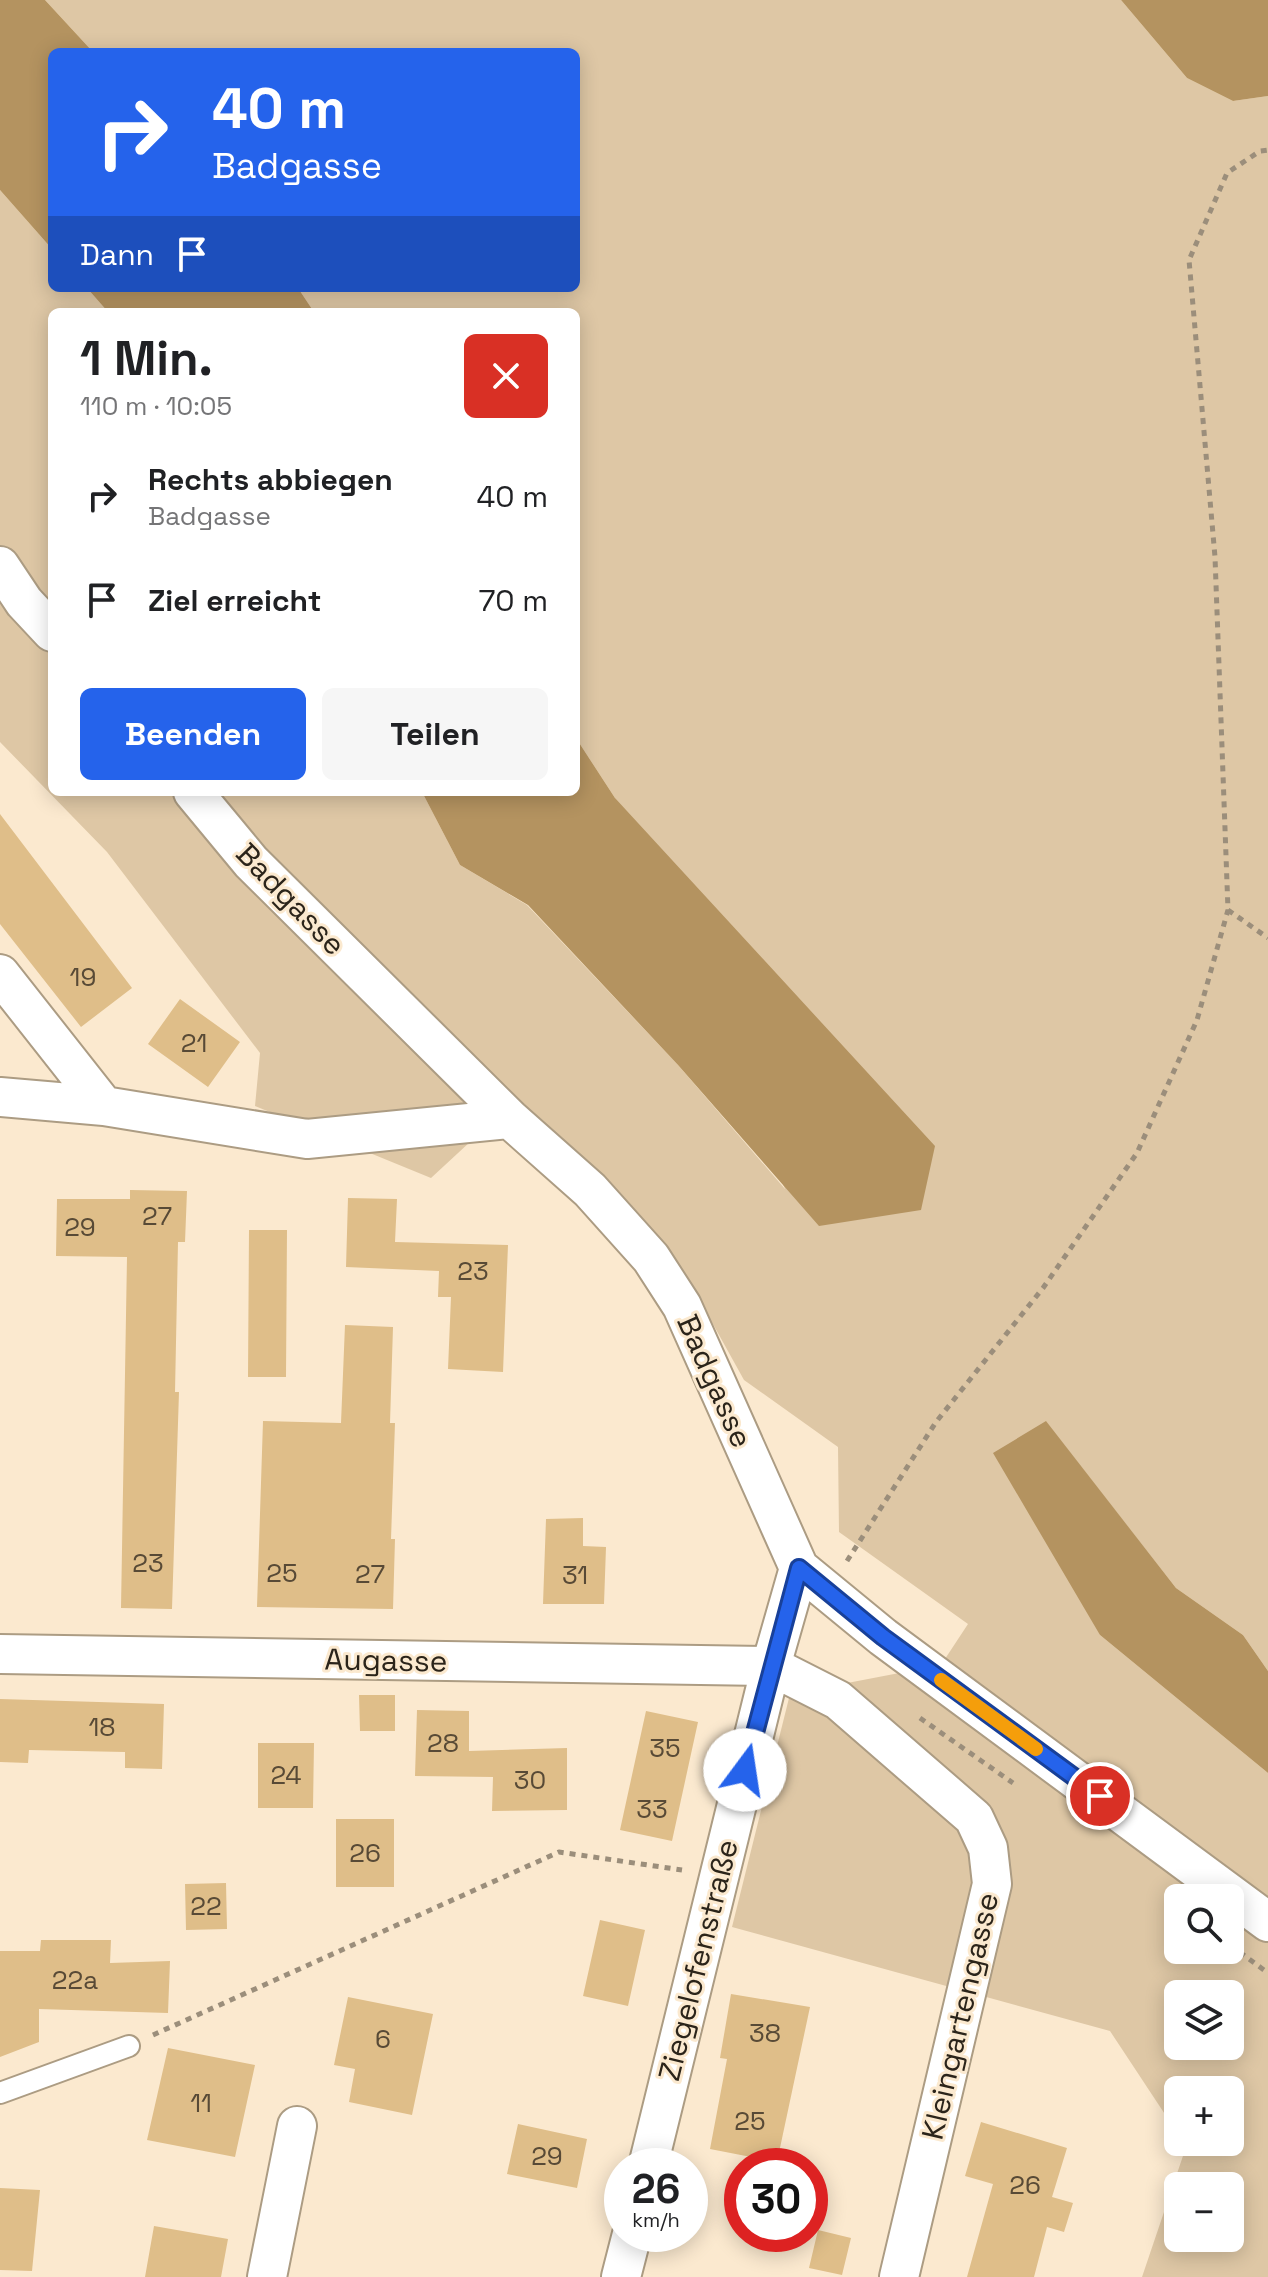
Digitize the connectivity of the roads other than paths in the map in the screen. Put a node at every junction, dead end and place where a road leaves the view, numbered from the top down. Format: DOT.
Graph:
graph roads {
  1 [pos="0,566"];
  2 [pos="48,628"];
  3 [pos="196,796"];
  4 [pos="0,974"];
  5 [pos="0,1097"];
  6 [pos="104,1106"];
  7 [pos="510,1119"];
  8 [pos="814,1579"];
  9 [pos="0,1654"];
  10 [pos="771,1666"];
  11 [pos="1268,1922"];
  12 [pos="129,2046"];
  13 [pos="0,2093"];
  14 [pos="297,2126"];
  15 [pos="652,2148"];
  16 [pos="627,2252"];
  17 [pos="267,2277"];
  18 [pos="621,2277"];
  19 [pos="899,2277"];
  1 -- 2 [label="street"];
  3 -- 7 [label="street, Badgasse"];
  4 -- 6 [label="street"];
  5 -- 6 [label="street"];
  6 -- 7 [label="street"];
  7 -- 8 [label="street, Badgasse"];
  8 -- 10 [label="street, Ziegelofenstraße"];
  8 -- 11 [label="street, Badgasse"];
  9 -- 10 [label="street, Augasse"];
  10 -- 15 [label="street, Ziegelofenstraße"];
  10 -- 19 [label="street, Kleingartengasse"];
  12 -- 13 [label="lane"];
  14 -- 17 [label="street"];
  16 -- 18 [label="street"];
}
